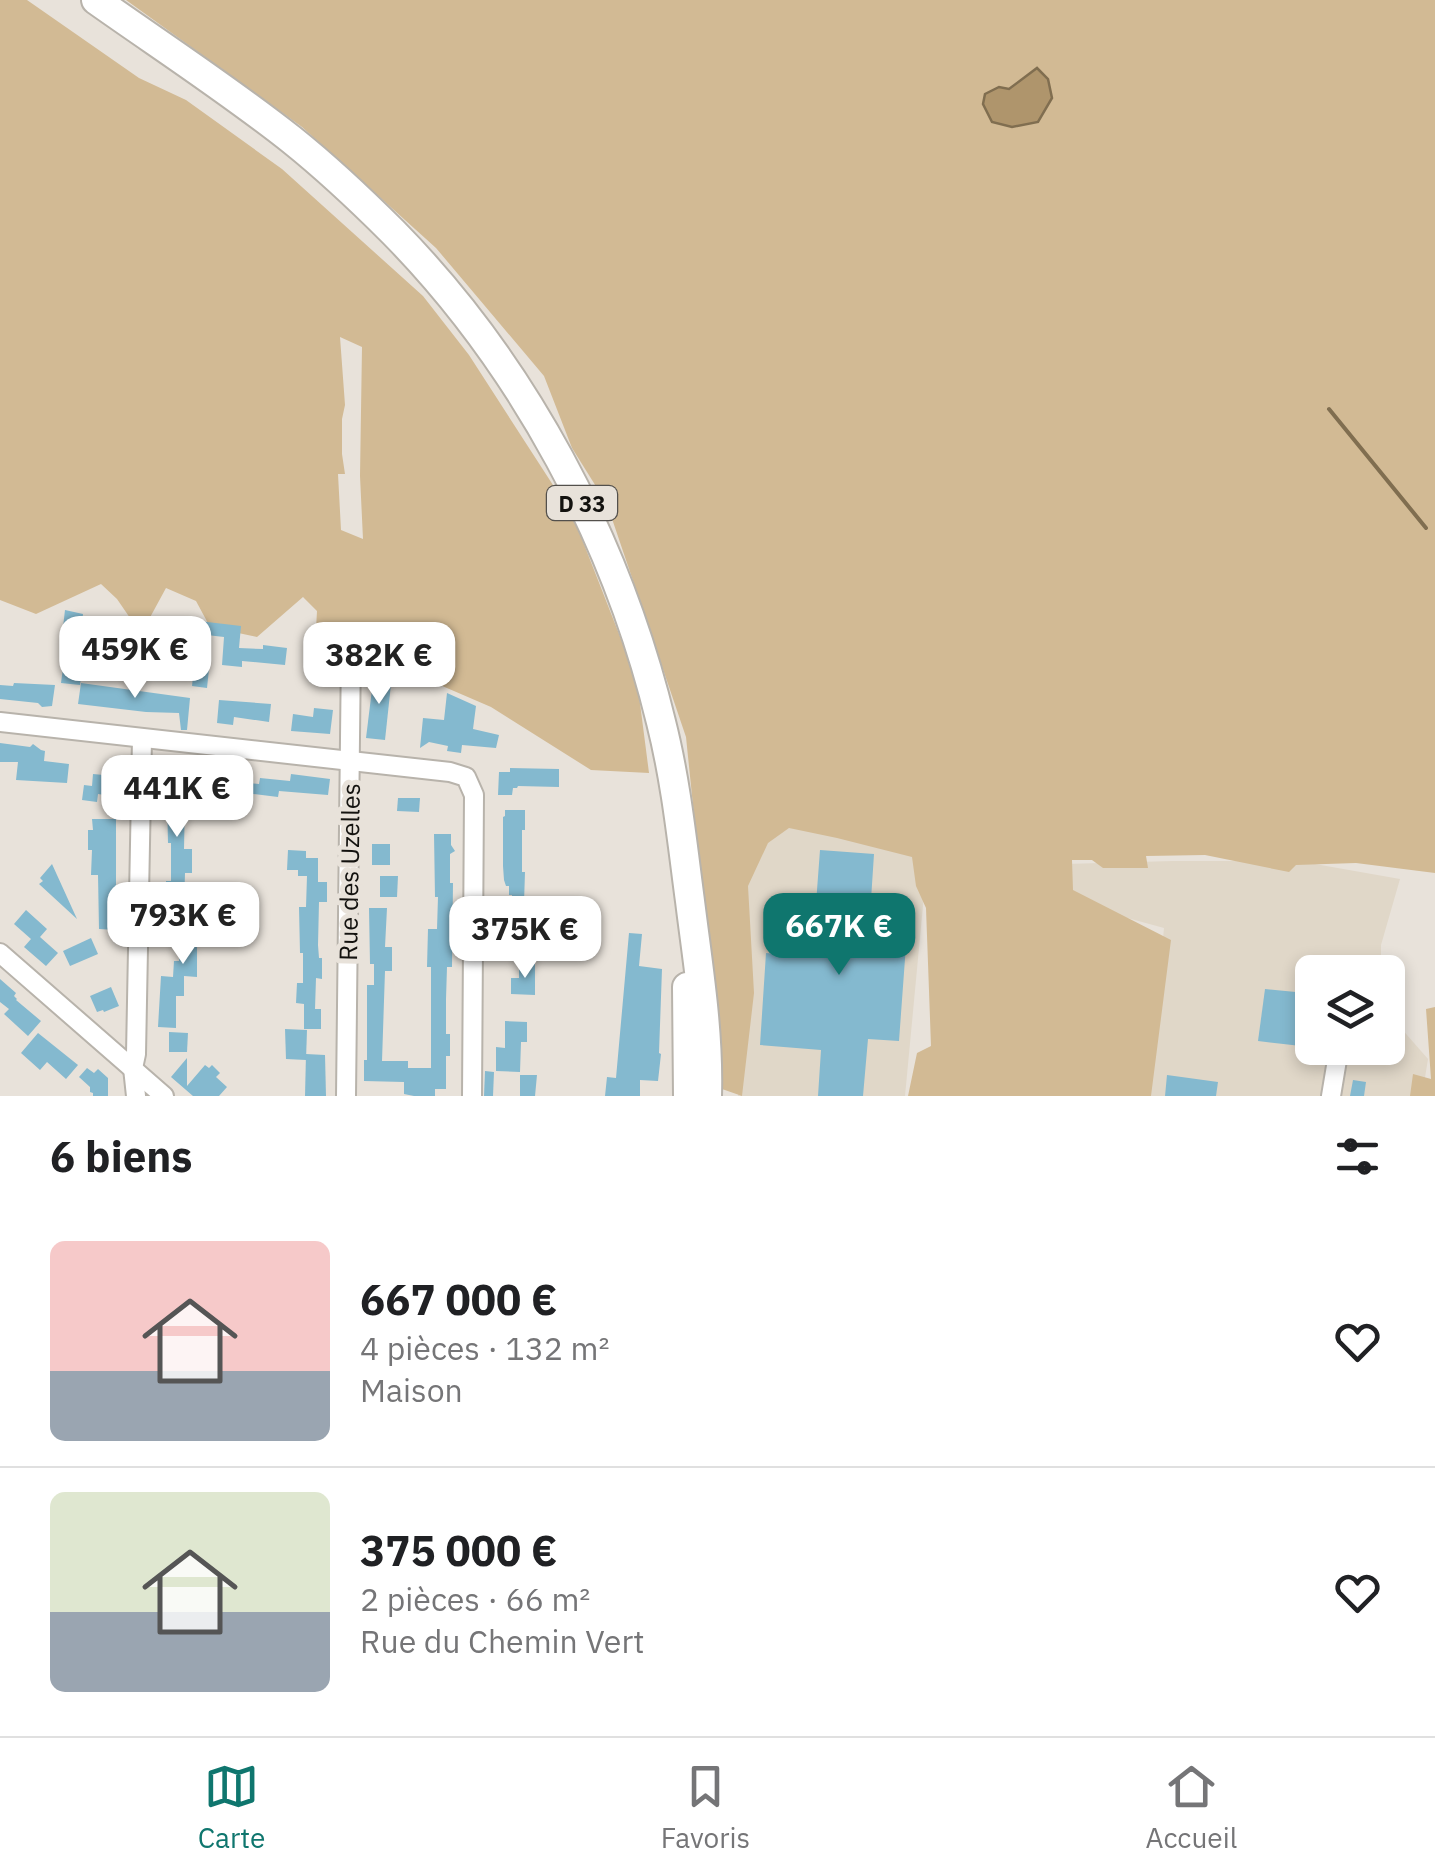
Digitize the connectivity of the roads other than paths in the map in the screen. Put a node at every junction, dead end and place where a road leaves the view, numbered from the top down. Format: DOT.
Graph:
graph roads {
  1 [pos="96,0"];
  2 [pos="351,649"];
  3 [pos="0,722"];
  4 [pos="142,738"];
  5 [pos="351,762"];
  6 [pos="689,895"];
  7 [pos="0,953"];
  8 [pos="1337,1065"];
  9 [pos="132,1068"];
  10 [pos="136,1096"];
  11 [pos="164,1096"];
  12 [pos="346,1096"];
  13 [pos="472,1096"];
  14 [pos="688,1096"];
  15 [pos="707,1096"];
  16 [pos="1331,1096"];
  1 -- 6 [label="main road, D 33"];
  2 -- 5 [label="street, Rue des Uzelles"];
  3 -- 4 [label="street"];
  4 -- 5 [label="street"];
  4 -- 9 [label="street"];
  5 -- 12 [label="street, Rue des Uzelles"];
  5 -- 13 [label="street"];
  6 -- 14 [label="main road, D 33"];
  6 -- 15 [label="main road, D 33"];
  7 -- 9 [label="street"];
  8 -- 16 [label="street"];
  9 -- 10 [label="street"];
  9 -- 11 [label="street"];
}
